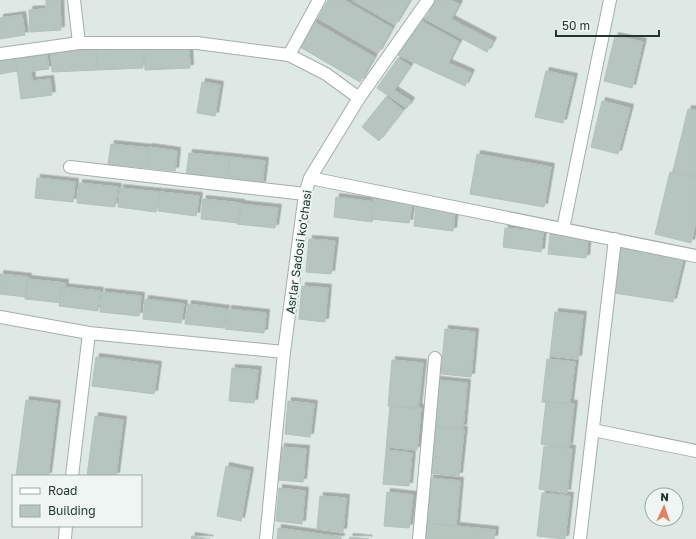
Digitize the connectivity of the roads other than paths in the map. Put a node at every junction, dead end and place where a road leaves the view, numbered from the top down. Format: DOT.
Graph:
graph roads {
  1 [pos="74,0"];
  2 [pos="319,0"];
  3 [pos="428,0"];
  4 [pos="610,0"];
  5 [pos="79,43"];
  6 [pos="0,54"];
  7 [pos="289,54"];
  8 [pos="359,98"];
  9 [pos="70,167"];
  10 [pos="310,178"];
  11 [pos="305,194"];
  12 [pos="563,229"];
  13 [pos="615,239"];
  14 [pos="696,256"];
  15 [pos="0,317"];
  16 [pos="89,333"];
  17 [pos="284,352"];
  18 [pos="436,358"];
  19 [pos="593,430"];
  20 [pos="696,450"];
  21 [pos="72,475"];
  22 [pos="66,527"];
  23 [pos="65,539"];
  24 [pos="266,539"];
  25 [pos="418,539"];
  26 [pos="580,539"];
  1 -- 5 [label="street"];
  2 -- 7 [label="street"];
  3 -- 8 [label="street, Asrlar Sadosi ko'chasi"];
  4 -- 12 [label="street"];
  5 -- 6 [label="street"];
  5 -- 7 [label="street"];
  7 -- 8 [label="street"];
  8 -- 10 [label="street, Asrlar Sadosi ko'chasi"];
  9 -- 11 [label="street"];
  10 -- 11 [label="street, Asrlar Sadosi ko'chasi"];
  10 -- 12 [label="street"];
  11 -- 17 [label="street, Asrlar Sadosi ko'chasi"];
  12 -- 13 [label="street"];
  13 -- 14 [label="street"];
  13 -- 19 [label="street"];
  15 -- 16 [label="street"];
  16 -- 17 [label="street"];
  16 -- 21 [label="street"];
  17 -- 24 [label="street, Asrlar Sadosi ko'chasi"];
  18 -- 25 [label="street"];
  19 -- 20 [label="street"];
  19 -- 26 [label="street"];
  22 -- 23 [label="street"];
}
